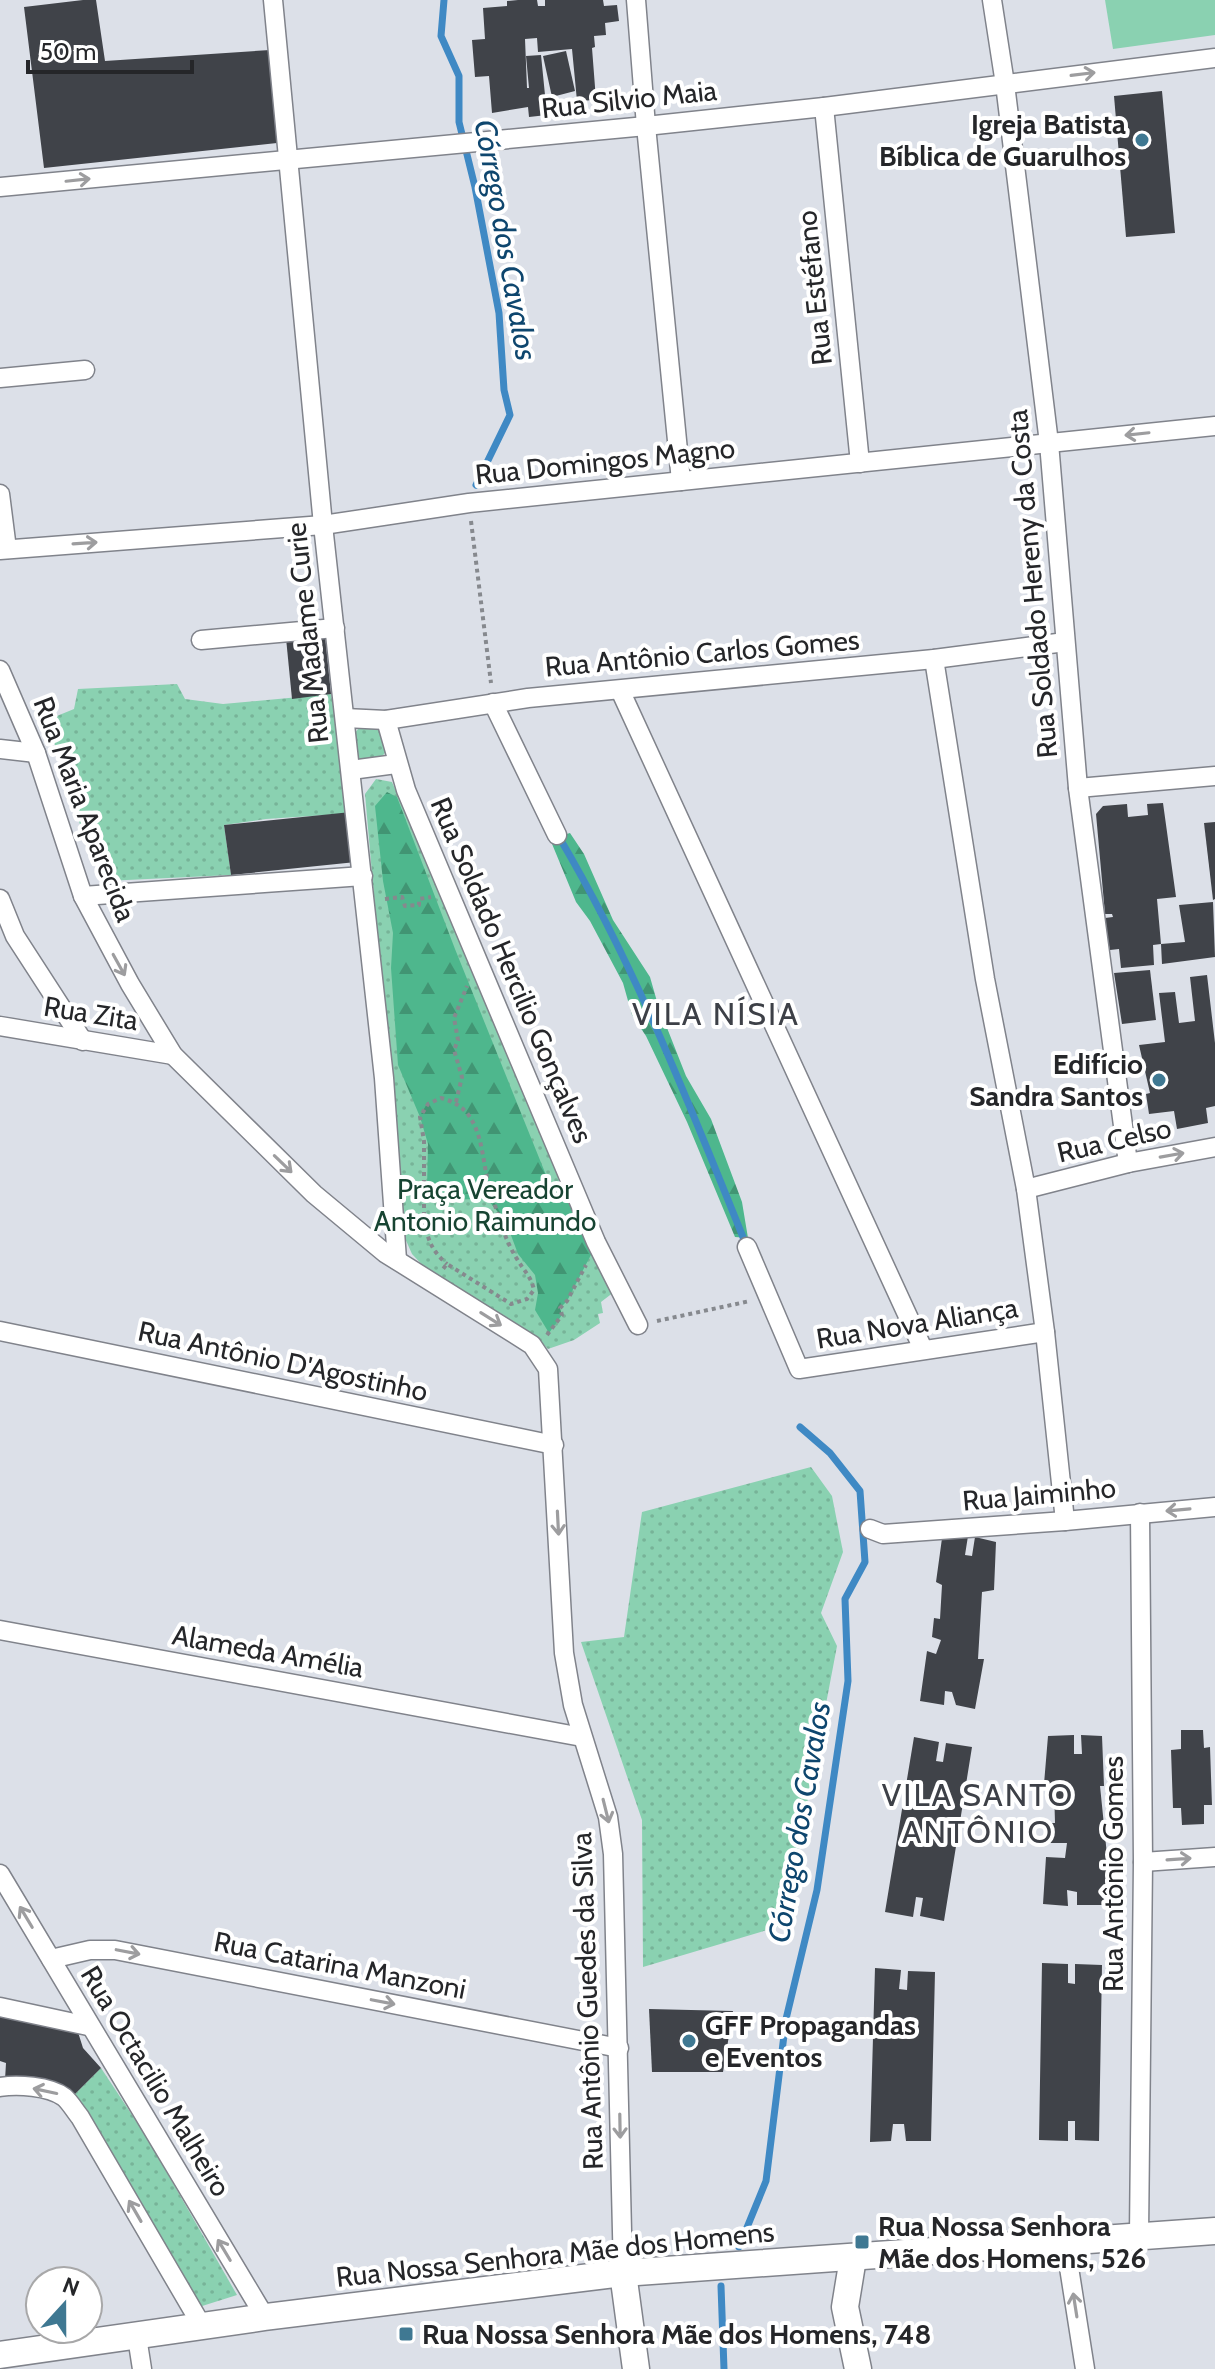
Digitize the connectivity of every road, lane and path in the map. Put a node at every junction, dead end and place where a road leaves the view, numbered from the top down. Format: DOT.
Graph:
graph roads {
  1 [pos="273,0"];
  2 [pos="636,0"];
  3 [pos="992,0"];
  4 [pos="1215,58"];
  5 [pos="1005,84"];
  6 [pos="824,107"];
  7 [pos="646,126"];
  8 [pos="287,159"];
  9 [pos="0,187"];
  10 [pos="85,370"];
  11 [pos="0,378"];
  12 [pos="1215,426"];
  13 [pos="1049,443"];
  14 [pos="860,463"];
  15 [pos="681,481"];
  16 [pos="0,494"];
  17 [pos="469,503"];
  18 [pos="323,525"];
  19 [pos="4,549"];
  20 [pos="335,628"];
  21 [pos="201,640"];
  22 [pos="1065,642"];
  23 [pos="934,659"];
  24 [pos="0,670"];
  25 [pos="620,690"];
  26 [pos="493,703"];
  27 [pos="345,718"];
  28 [pos="386,720"];
  29 [pos="0,749"];
  30 [pos="36,753"];
  31 [pos="396,764"];
  32 [pos="351,770"];
  33 [pos="1215,776"];
  34 [pos="1078,788"];
  35 [pos="557,835"];
  36 [pos="363,876"];
  37 [pos="440,895"];
  38 [pos="83,896"];
  39 [pos="0,899"];
  40 [pos="374,899"];
  41 [pos="472,978"];
  42 [pos="0,1026"];
  43 [pos="83,1041"];
  44 [pos="173,1055"];
  45 [pos="456,1102"];
  46 [pos="413,1117"];
  47 [pos="420,1117"];
  48 [pos="1215,1147"];
  49 [pos="1128,1163"];
  50 [pos="1026,1189"];
  51 [pos="403,1214"];
  52 [pos="424,1216"];
  53 [pos="596,1242"];
  54 [pos="747,1247"];
  55 [pos="397,1260"];
  56 [pos="447,1264"];
  57 [pos="436,1275"];
  58 [pos="768,1297"];
  59 [pos="638,1325"];
  60 [pos="0,1331"];
  61 [pos="1045,1332"];
  62 [pos="532,1345"];
  63 [pos="923,1349"];
  64 [pos="554,1445"];
  65 [pos="1215,1507"];
  66 [pos="1140,1513"];
  67 [pos="1065,1521"];
  68 [pos="870,1529"];
  69 [pos="0,1630"];
  70 [pos="573,1705"];
  71 [pos="526,1727"];
  72 [pos="582,1737"];
  73 [pos="1215,1857"];
  74 [pos="1143,1862"];
  75 [pos="0,1874"];
  76 [pos="51,1959"];
  77 [pos="0,2007"];
  78 [pos="88,2026"];
  79 [pos="619,2048"];
  80 [pos="0,2087"];
  81 [pos="1215,2231"];
  82 [pos="1139,2235"];
  83 [pos="1065,2242"];
  84 [pos="853,2258"];
  85 [pos="810,2261"];
  86 [pos="623,2273"];
  87 [pos="845,2307"];
  88 [pos="265,2317"];
  89 [pos="202,2326"];
  90 [pos="137,2337"];
  91 [pos="0,2355"];
  92 [pos="142,2369"];
  93 [pos="636,2369"];
  94 [pos="858,2369"];
  95 [pos="1085,2369"];
  1 -- 8 [label="street, Rua Madame Curie"];
  2 -- 7 [label="street"];
  3 -- 5 [label="street, Rua Soldado Hereny da Costa"];
  5 -- 4 [label="street, Rua Silvio Maia, one-way"];
  5 -- 6 [label="street, Rua Silvio Maia"];
  5 -- 13 [label="street, Rua Soldado Hereny da Costa"];
  6 -- 7 [label="street, Rua Silvio Maia"];
  6 -- 14 [label="street, Rua Estéfano"];
  7 -- 8 [label="street, Rua Silvio Maia"];
  7 -- 15 [label="street"];
  9 -- 8 [label="street, Rua Silvio Maia, one-way"];
  8 -- 18 [label="street, Rua Madame Curie"];
  10 -- 11 [label="street"];
  12 -- 13 [label="street, Rua Domingos Magno, one-way"];
  13 -- 14 [label="street, Rua Domingos Magno"];
  13 -- 22 [label="street, Rua Soldado Hereny da Costa"];
  14 -- 15 [label="street, Rua Domingos Magno"];
  15 -- 17 [label="street, Rua Domingos Magno"];
  16 -- 19 [label="street"];
  17 -- 18 [label="street, Rua Domingos Magno"];
  17 -- 26 [label="path"];
  19 -- 18 [label="street, Rua Domingos Magno, one-way"];
  18 -- 20 [label="street, Rua Madame Curie"];
  20 -- 21 [label="street"];
  20 -- 27 [label="street, Rua Madame Curie"];
  22 -- 23 [label="street, Rua Antônio Carlos Gomes"];
  22 -- 34 [label="street, Rua Soldado Hereny da Costa"];
  23 -- 25 [label="street, Rua Antônio Carlos Gomes"];
  23 -- 50 [label="street"];
  24 -- 30 [label="street, Rua Maria Aparecida"];
  25 -- 26 [label="street, Rua Antônio Carlos Gomes"];
  25 -- 63 [label="street"];
  26 -- 28 [label="street, Rua Antônio Carlos Gomes"];
  26 -- 35 [label="street"];
  27 -- 28 [label="street, Rua Antônio Carlos Gomes"];
  27 -- 32 [label="street, Rua Madame Curie"];
  28 -- 31 [label="street, Rua Soldado Hercilio Gonçalves"];
  29 -- 30 [label="street"];
  30 -- 38 [label="street, Rua Maria Aparecida"];
  31 -- 32 [label="street"];
  31 -- 53 [label="street, Rua Soldado Hercilio Gonçalves"];
  32 -- 36 [label="street, Rua Madame Curie"];
  33 -- 34 [label="street"];
  34 -- 49 [label="street, Rua Soldado Hereny da Costa"];
  36 -- 38 [label="street"];
  36 -- 55 [label="street, Rua Madame Curie"];
  37 -- 40 [label="path"];
  38 -- 44 [label="street, Rua Maria Aparecida, one-way"];
  39 -- 43 [label="street"];
  41 -- 45 [label="path"];
  42 -- 43 [label="street, Rua Zita"];
  43 -- 44 [label="street, Rua Zita"];
  44 -- 55 [label="street, Rua Maria Aparecida, one-way"];
  45 -- 47 [label="path"];
  45 -- 56 [label="path"];
  46 -- 47 [label="path"];
  47 -- 52 [label="path"];
  49 -- 48 [label="street, Rua Celso, one-way"];
  49 -- 50 [label="street, Rua Celso"];
  50 -- 61 [label="street"];
  51 -- 52 [label="path"];
  52 -- 56 [label="path"];
  53 -- 59 [label="street, Rua Soldado Hercilio Gonçalves"];
  53 -- 62 [label="path"];
  54 -- 58 [label="street"];
  55 -- 62 [label="street, Rua Maria Aparecida, one-way"];
  56 -- 57 [label="path"];
  58 -- 59 [label="path"];
  58 -- 63 [label="street, Rua Nova Aliança"];
  60 -- 64 [label="street, Rua Antônio D'Agostinho"];
  61 -- 63 [label="street, Rua Nova Aliança"];
  61 -- 67 [label="street"];
  62 -- 64 [label="street"];
  64 -- 70 [label="street, Rua Antônio Guedes da Silva, one-way"];
  65 -- 66 [label="street, Rua Jaiminho, one-way"];
  66 -- 67 [label="street, Rua Jaiminho"];
  66 -- 74 [label="street, Rua Antônio Gomes"];
  67 -- 68 [label="street, Rua Jaiminho"];
  69 -- 71 [label="street, Alameda Amélia"];
  70 -- 71 [label="street"];
  70 -- 72 [label="street, Rua Antônio Guedes da Silva"];
  71 -- 72 [label="street, Alameda Amélia"];
  72 -- 79 [label="street, Rua Antônio Guedes da Silva, one-way"];
  74 -- 73 [label="street, one-way"];
  74 -- 82 [label="street, Rua Antônio Gomes"];
  76 -- 75 [label="street, Rua Octacilio Malheiro, one-way"];
  76 -- 78 [label="street, Rua Octacilio Malheiro"];
  76 -- 79 [label="street, Rua Catarina Manzoni, one-way"];
  77 -- 78 [label="street"];
  88 -- 78 [label="street, Rua Octacilio Malheiro, one-way"];
  79 -- 86 [label="street, Rua Antônio Guedes da Silva, one-way"];
  89 -- 80 [label="street, one-way"];
  81 -- 82 [label="street, Rua Nossa Senhora Mãe dos Homens"];
  82 -- 83 [label="street, Rua Nossa Senhora Mãe dos Homens"];
  83 -- 84 [label="street, Rua Nossa Senhora Mãe dos Homens"];
  95 -- 83 [label="street, one-way"];
  84 -- 85 [label="street, Rua Nossa Senhora Mãe dos Homens"];
  84 -- 87 [label="street"];
  85 -- 86 [label="street, Rua Nossa Senhora Mãe dos Homens"];
  85 -- 87 [label="street"];
  86 -- 88 [label="street, Rua Nossa Senhora Mãe dos Homens"];
  86 -- 93 [label="street"];
  87 -- 94 [label="street"];
  88 -- 89 [label="street, Rua Nossa Senhora Mãe dos Homens"];
  89 -- 90 [label="street, Rua Nossa Senhora Mãe dos Homens"];
  90 -- 91 [label="street, Rua Nossa Senhora Mãe dos Homens"];
  90 -- 92 [label="street"];
}
